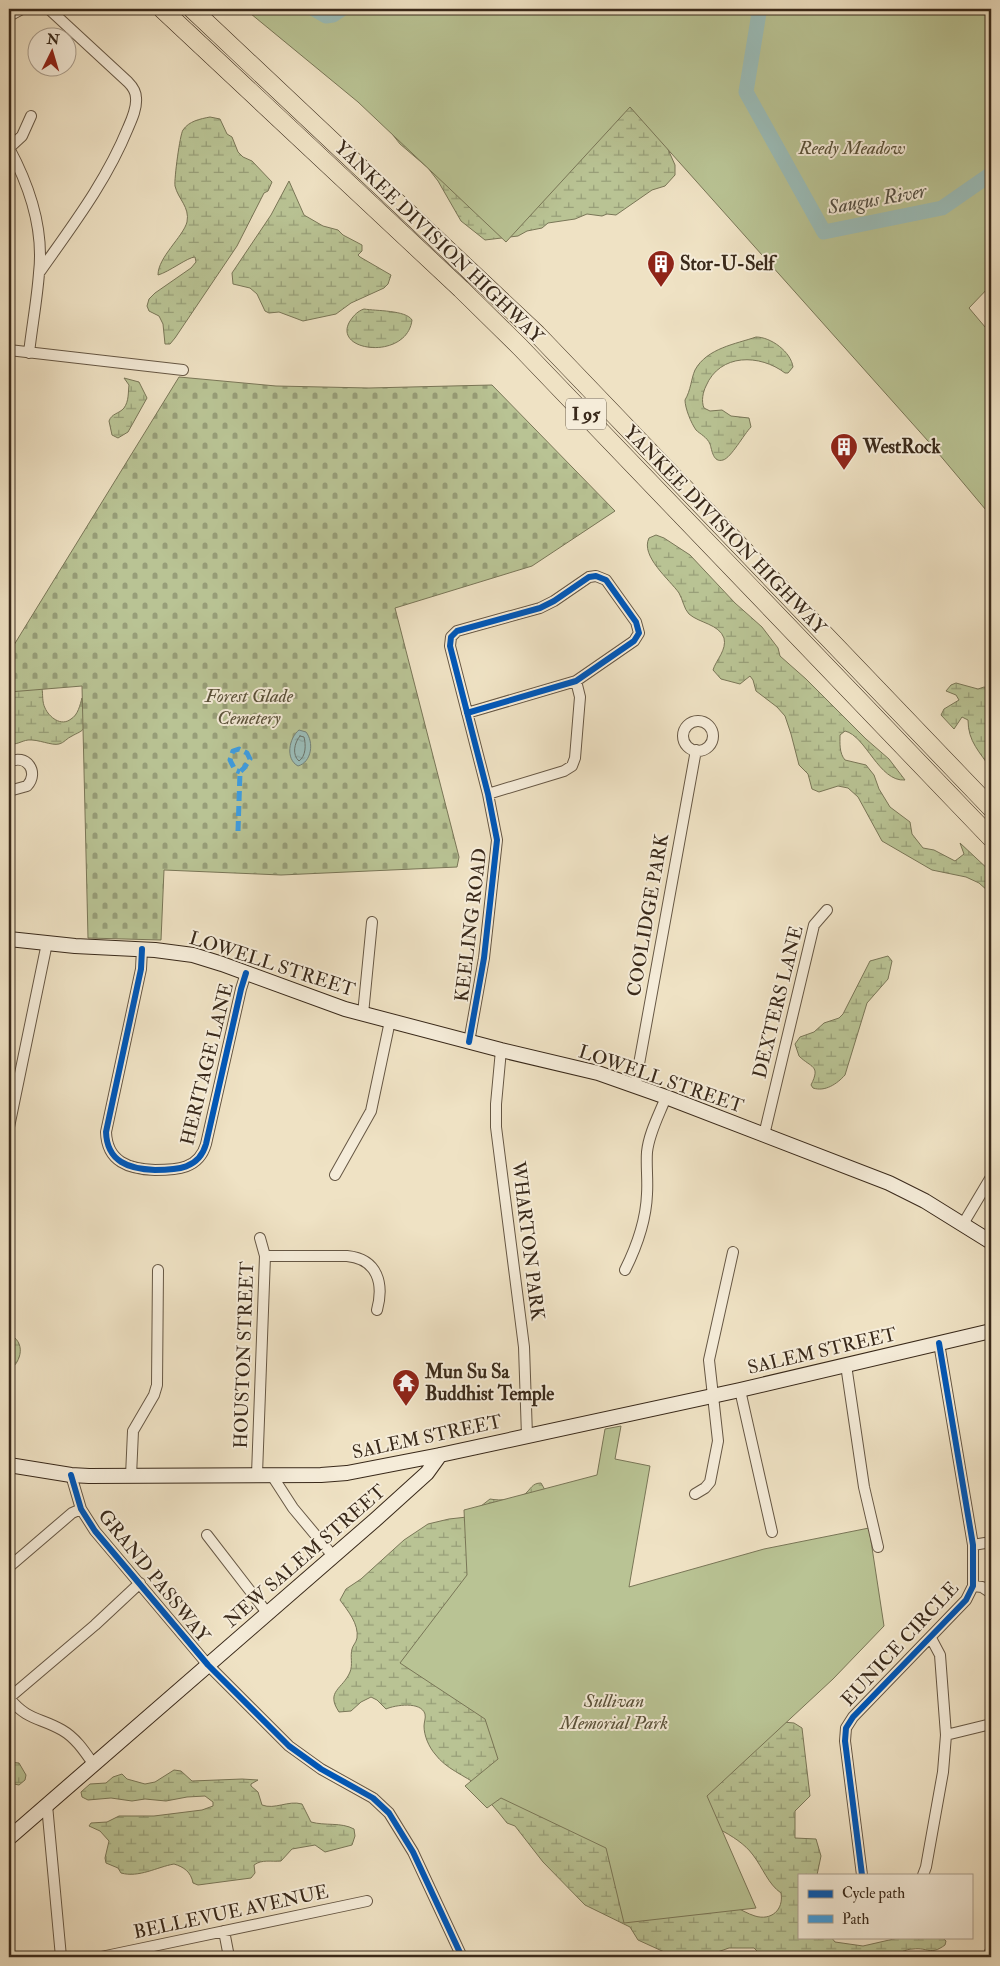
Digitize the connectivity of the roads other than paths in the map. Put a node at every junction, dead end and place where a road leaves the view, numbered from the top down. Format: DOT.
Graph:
graph roads {
  1 [pos="22,9"];
  2 [pos="49,9"];
  3 [pos="162,9"];
  4 [pos="192,9"];
  5 [pos="9,16"];
  6 [pos="31,116"];
  7 [pos="9,148"];
  8 [pos="39,273"];
  9 [pos="9,350"];
  10 [pos="29,353"];
  11 [pos="184,370"];
  12 [pos="576,681"];
  13 [pos="467,713"];
  14 [pos="696,750"];
  15 [pos="9,762"];
  16 [pos="9,791"];
  17 [pos="488,794"];
  18 [pos="991,808"];
  19 [pos="991,838"];
  20 [pos="827,910"];
  21 [pos="372,922"];
  22 [pos="9,939"];
  23 [pos="47,943"];
  24 [pos="142,949"];
  25 [pos="246,973"];
  26 [pos="363,1014"];
  27 [pos="390,1021"];
  28 [pos="469,1042"];
  29 [pos="501,1050"];
  30 [pos="635,1086"];
  31 [pos="666,1097"];
  32 [pos="9,1127"];
  33 [pos="764,1135"];
  34 [pos="336,1176"];
  35 [pos="991,1177"];
  36 [pos="963,1224"];
  37 [pos="260,1238"];
  38 [pos="991,1242"];
  39 [pos="733,1252"];
  40 [pos="266,1256"];
  41 [pos="158,1270"];
  42 [pos="625,1270"];
  43 [pos="377,1310"];
  44 [pos="991,1331"];
  45 [pos="940,1343"];
  46 [pos="846,1365"];
  47 [pos="740,1390"];
  48 [pos="713,1396"];
  49 [pos="527,1436"];
  50 [pos="440,1455"];
  51 [pos="409,1461"];
  52 [pos="9,1465"];
  53 [pos="427,1473"];
  54 [pos="257,1474"];
  55 [pos="271,1474"];
  56 [pos="71,1476"];
  57 [pos="131,1476"];
  58 [pos="696,1494"];
  59 [pos="80,1509"];
  60 [pos="772,1532"];
  61 [pos="207,1535"];
  62 [pos="991,1542"];
  63 [pos="973,1545"];
  64 [pos="878,1547"];
  65 [pos="333,1556"];
  66 [pos="9,1567"];
  67 [pos="140,1583"];
  68 [pos="973,1586"];
  69 [pos="991,1593"];
  70 [pos="268,1614"];
  71 [pos="931,1638"];
  72 [pos="208,1665"];
  73 [pos="9,1698"];
  74 [pos="991,1724"];
  75 [pos="946,1735"];
  76 [pos="94,1765"];
  77 [pos="47,1805"];
  78 [pos="9,1838"];
  79 [pos="862,1874"];
  80 [pos="923,1874"];
  81 [pos="367,1901"];
  82 [pos="224,1932"];
  83 [pos="61,1957"];
  84 [pos="101,1957"];
  85 [pos="229,1957"];
  86 [pos="462,1957"];
  1 -- 5 [label="street"];
  2 -- 8 [label="street"];
  3 -- 19 [label="highway, YANKEE DIVISION HIGHWAY / I 95"];
  4 -- 18 [label="highway, YANKEE DIVISION HIGHWAY / I 95"];
  6 -- 7 [label="street"];
  7 -- 8 [label="street"];
  8 -- 10 [label="street"];
  9 -- 10 [label="street"];
  10 -- 11 [label="street"];
  12 -- 13 [label="street"];
  12 -- 13 [label="street, KEELING ROAD"];
  12 -- 17 [label="street"];
  13 -- 17 [label="street, KEELING ROAD"];
  14 -- 30 [label="street, COOLIDGE PARK"];
  15 -- 16 [label="street"];
  17 -- 28 [label="street, KEELING ROAD"];
  20 -- 33 [label="street, DEXTERS LANE"];
  21 -- 26 [label="street"];
  22 -- 23 [label="main road, LOWELL STREET"];
  23 -- 24 [label="main road, LOWELL STREET"];
  23 -- 32 [label="street"];
  24 -- 25 [label="main road, LOWELL STREET"];
  24 -- 25 [label="street, HERITAGE LANE"];
  25 -- 26 [label="main road, LOWELL STREET"];
  26 -- 27 [label="main road, LOWELL STREET"];
  27 -- 28 [label="main road, LOWELL STREET"];
  27 -- 34 [label="street"];
  28 -- 29 [label="main road, LOWELL STREET"];
  29 -- 30 [label="main road, LOWELL STREET"];
  29 -- 49 [label="street, WHARTON PARK"];
  30 -- 31 [label="main road, LOWELL STREET"];
  31 -- 33 [label="main road, LOWELL STREET"];
  31 -- 42 [label="street"];
  33 -- 36 [label="main road, LOWELL STREET"];
  35 -- 36 [label="street"];
  36 -- 38 [label="main road, LOWELL STREET"];
  37 -- 40 [label="street, HOUSTON STREET"];
  39 -- 48 [label="street"];
  40 -- 43 [label="street"];
  40 -- 54 [label="street, HOUSTON STREET"];
  41 -- 57 [label="street"];
  44 -- 45 [label="main road, SALEM STREET"];
  45 -- 46 [label="main road, SALEM STREET"];
  45 -- 63 [label="street, EUNICE CIRCLE"];
  46 -- 47 [label="main road, SALEM STREET"];
  46 -- 64 [label="street"];
  47 -- 48 [label="main road, SALEM STREET"];
  47 -- 60 [label="street"];
  48 -- 49 [label="main road, SALEM STREET"];
  48 -- 58 [label="street"];
  49 -- 50 [label="main road, SALEM STREET"];
  50 -- 51 [label="main road, SALEM STREET"];
  50 -- 53 [label="main road, NEW SALEM STREET"];
  51 -- 53 [label="main road"];
  51 -- 55 [label="main road, SALEM STREET"];
  52 -- 56 [label="main road, SALEM STREET"];
  53 -- 65 [label="main road, NEW SALEM STREET"];
  54 -- 55 [label="main road, SALEM STREET"];
  54 -- 57 [label="main road, SALEM STREET"];
  55 -- 65 [label="street"];
  56 -- 57 [label="main road, SALEM STREET"];
  56 -- 59 [label="street, GRAND PASSWAY"];
  59 -- 66 [label="street"];
  59 -- 67 [label="street, GRAND PASSWAY"];
  61 -- 70 [label="street"];
  62 -- 63 [label="street"];
  63 -- 68 [label="street, EUNICE CIRCLE"];
  65 -- 70 [label="main road, NEW SALEM STREET"];
  67 -- 72 [label="street, GRAND PASSWAY"];
  67 -- 73 [label="street"];
  68 -- 69 [label="street"];
  68 -- 71 [label="street, EUNICE CIRCLE"];
  70 -- 72 [label="main road, NEW SALEM STREET"];
  71 -- 75 [label="street, EUNICE CIRCLE"];
  71 -- 79 [label="street, EUNICE CIRCLE"];
  72 -- 76 [label="main road, NEW SALEM STREET"];
  72 -- 86 [label="street, GRAND PASSWAY"];
  73 -- 76 [label="street"];
  74 -- 75 [label="street"];
  75 -- 80 [label="street, EUNICE CIRCLE"];
  76 -- 77 [label="main road, NEW SALEM STREET"];
  77 -- 78 [label="main road, NEW SALEM STREET"];
  77 -- 83 [label="street"];
  81 -- 82 [label="street, BELLEVUE AVENUE"];
  82 -- 84 [label="street, BELLEVUE AVENUE"];
  82 -- 85 [label="street"];
}
